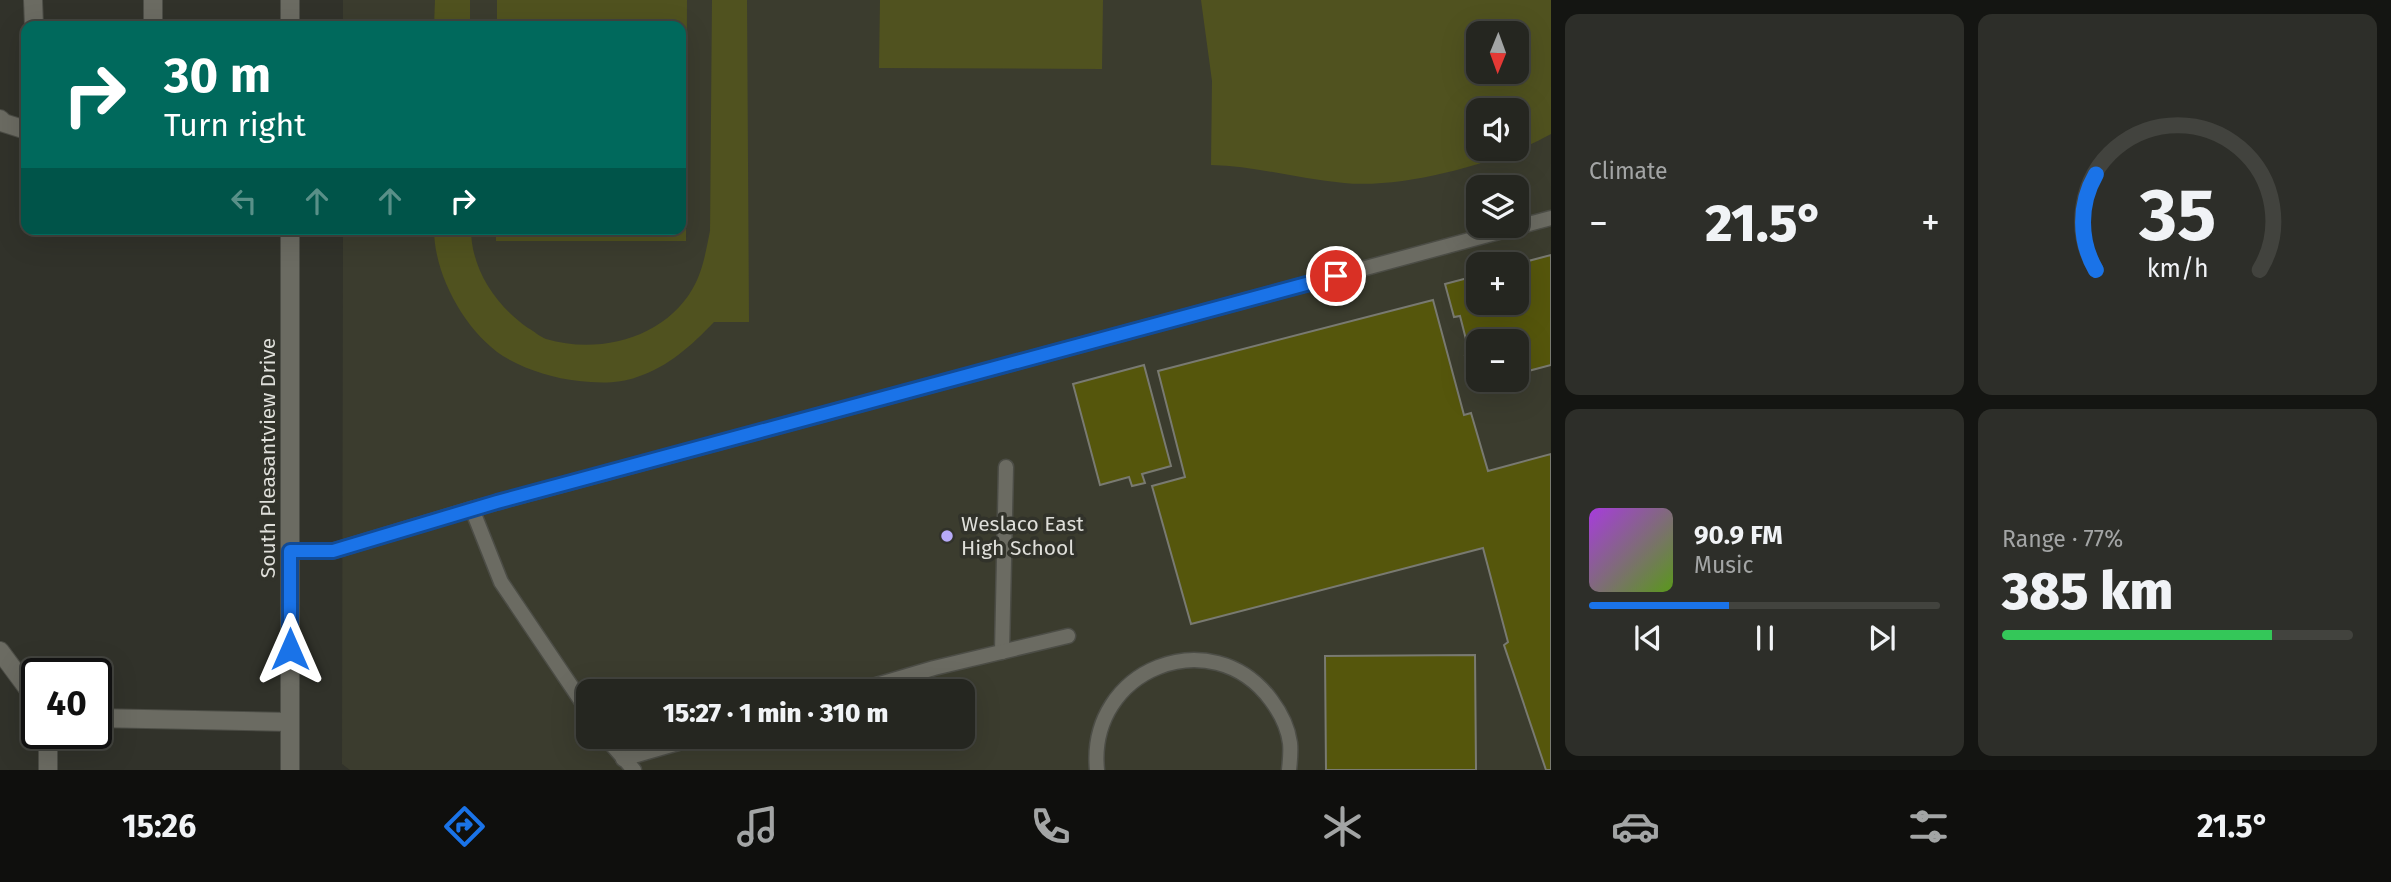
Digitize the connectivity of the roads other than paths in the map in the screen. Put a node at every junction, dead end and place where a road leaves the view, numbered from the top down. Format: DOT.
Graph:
graph roads {
  1 [pos="33,0"];
  2 [pos="153,0"];
  3 [pos="290,0"];
  4 [pos="34,21"];
  5 [pos="153,21"];
  6 [pos="290,21"];
  7 [pos="0,119"];
  8 [pos="21,128"];
  9 [pos="1551,218"];
  10 [pos="290,235"];
  11 [pos="1006,467"];
  12 [pos="472,509"];
  13 [pos="290,551"];
  14 [pos="1068,636"];
  15 [pos="0,651"];
  16 [pos="1002,652"];
  17 [pos="21,679"];
  18 [pos="897,679"];
  19 [pos="576,693"];
  20 [pos="112,718"];
  21 [pos="290,722"];
  22 [pos="48,749"];
  23 [pos="615,749"];
  24 [pos="656,749"];
  25 [pos="623,758"];
  26 [pos="48,770"];
  27 [pos="290,770"];
  28 [pos="634,770"];
  29 [pos="1097,770"];
  30 [pos="1289,770"];
  1 -- 4 [label="street"];
  2 -- 5 [label="street"];
  3 -- 6 [label="street"];
  7 -- 8 [label="street"];
  9 -- 12 [label="lane"];
  10 -- 13 [label="street, South Pleasantview Drive"];
  11 -- 16 [label="lane"];
  12 -- 13 [label="lane"];
  12 -- 19 [label="lane"];
  13 -- 21 [label="street, South Pleasantview Drive"];
  14 -- 16 [label="lane"];
  15 -- 17 [label="street"];
  16 -- 18 [label="lane"];
  20 -- 21 [label="street"];
  21 -- 27 [label="street, South Pleasantview Drive"];
  22 -- 26 [label="street"];
  23 -- 25 [label="lane"];
  24 -- 25 [label="lane"];
  25 -- 28 [label="lane"];
  29 -- 30 [label="lane"];
}
